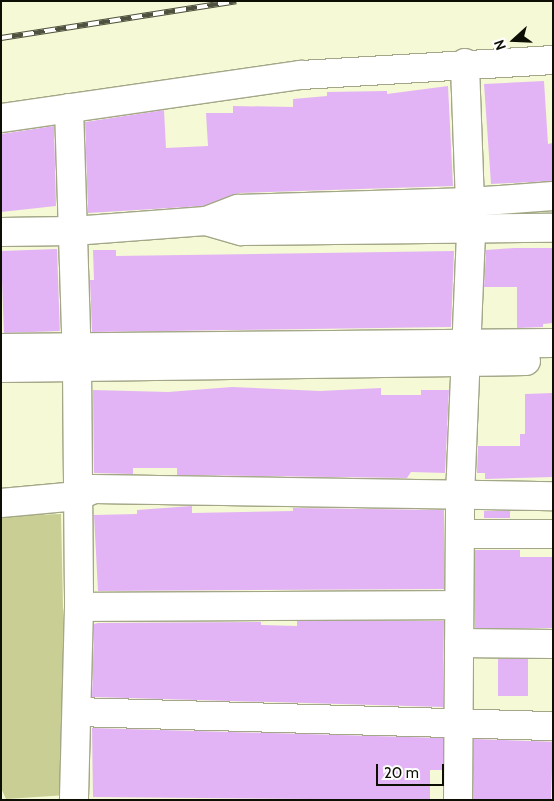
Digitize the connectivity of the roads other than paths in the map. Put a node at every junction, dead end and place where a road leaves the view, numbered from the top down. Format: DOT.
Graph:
graph roads {
  1 [pos="553,60"];
  2 [pos="465,64"];
  3 [pos="68,108"];
  4 [pos="1,118"];
  5 [pos="553,196"];
  6 [pos="471,202"];
  7 [pos="206,221"];
  8 [pos="553,228"];
  9 [pos="471,230"];
  10 [pos="73,231"];
  11 [pos="1,232"];
  12 [pos="553,343"];
  13 [pos="1,348"];
  14 [pos="468,351"];
  15 [pos="76,358"];
  16 [pos="553,361"];
  17 [pos="1,368"];
  18 [pos="1,485"];
  19 [pos="81,489"];
  20 [pos="460,496"];
  21 [pos="553,496"];
  22 [pos="1,503"];
  23 [pos="462,534"];
  24 [pos="553,534"];
  25 [pos="459,605"];
  26 [pos="79,607"];
  27 [pos="459,643"];
  28 [pos="553,644"];
  29 [pos="77,712"];
  30 [pos="459,724"];
  31 [pos="553,726"];
  32 [pos="74,800"];
  33 [pos="458,800"];
  1 -- 2 [label="street"];
  2 -- 3 [label="street"];
  2 -- 6 [label="street"];
  3 -- 4 [label="street"];
  3 -- 10 [label="street"];
  5 -- 6 [label="street"];
  6 -- 7 [label="street"];
  6 -- 9 [label="street"];
  7 -- 9 [label="street"];
  7 -- 10 [label="street"];
  8 -- 9 [label="street"];
  9 -- 14 [label="street"];
  10 -- 11 [label="street"];
  10 -- 15 [label="street"];
  12 -- 14 [label="street"];
  13 -- 15 [label="street"];
  14 -- 15 [label="street"];
  14 -- 16 [label="street"];
  14 -- 20 [label="street"];
  15 -- 17 [label="street"];
  15 -- 19 [label="street"];
  18 -- 19 [label="street"];
  19 -- 20 [label="street"];
  19 -- 22 [label="street"];
  19 -- 26 [label="street"];
  20 -- 21 [label="street"];
  20 -- 23 [label="street"];
  23 -- 24 [label="street"];
  23 -- 25 [label="street"];
  25 -- 26 [label="street"];
  25 -- 27 [label="street"];
  26 -- 29 [label="street"];
  27 -- 28 [label="street"];
  27 -- 30 [label="street"];
  29 -- 30 [label="street"];
  29 -- 32 [label="street"];
  30 -- 31 [label="street"];
  30 -- 33 [label="street"];
}
